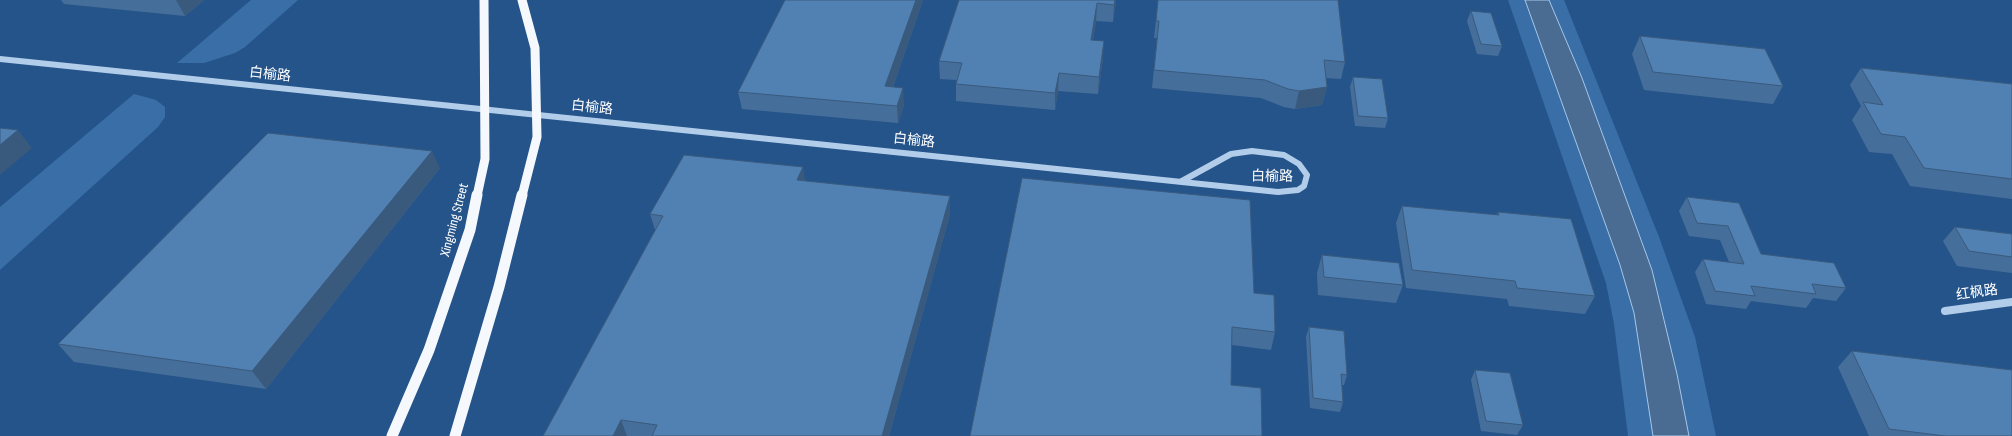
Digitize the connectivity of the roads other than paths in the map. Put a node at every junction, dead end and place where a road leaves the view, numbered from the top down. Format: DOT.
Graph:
graph roads {
  1 [pos="484,0"];
  2 [pos="522,0"];
  3 [pos="0,59"];
  4 [pos="486,109"];
  5 [pos="536,114"];
  6 [pos="1182,181"];
  7 [pos="2012,302"];
  8 [pos="1945,311"];
  9 [pos="392,436"];
  10 [pos="455,436"];
  1 -- 4 [label="main road, Xingming Street"];
  2 -- 5 [label="main road"];
  3 -- 4 [label="street, 白榆路"];
  4 -- 5 [label="street, 白榆路"];
  4 -- 9 [label="main road, Xingming Street"];
  5 -- 6 [label="street, 白榆路"];
  5 -- 10 [label="main road"];
  6 -- 6 [label="street, 白榆路"];
  7 -- 8 [label="street, 红枫路"];
}
